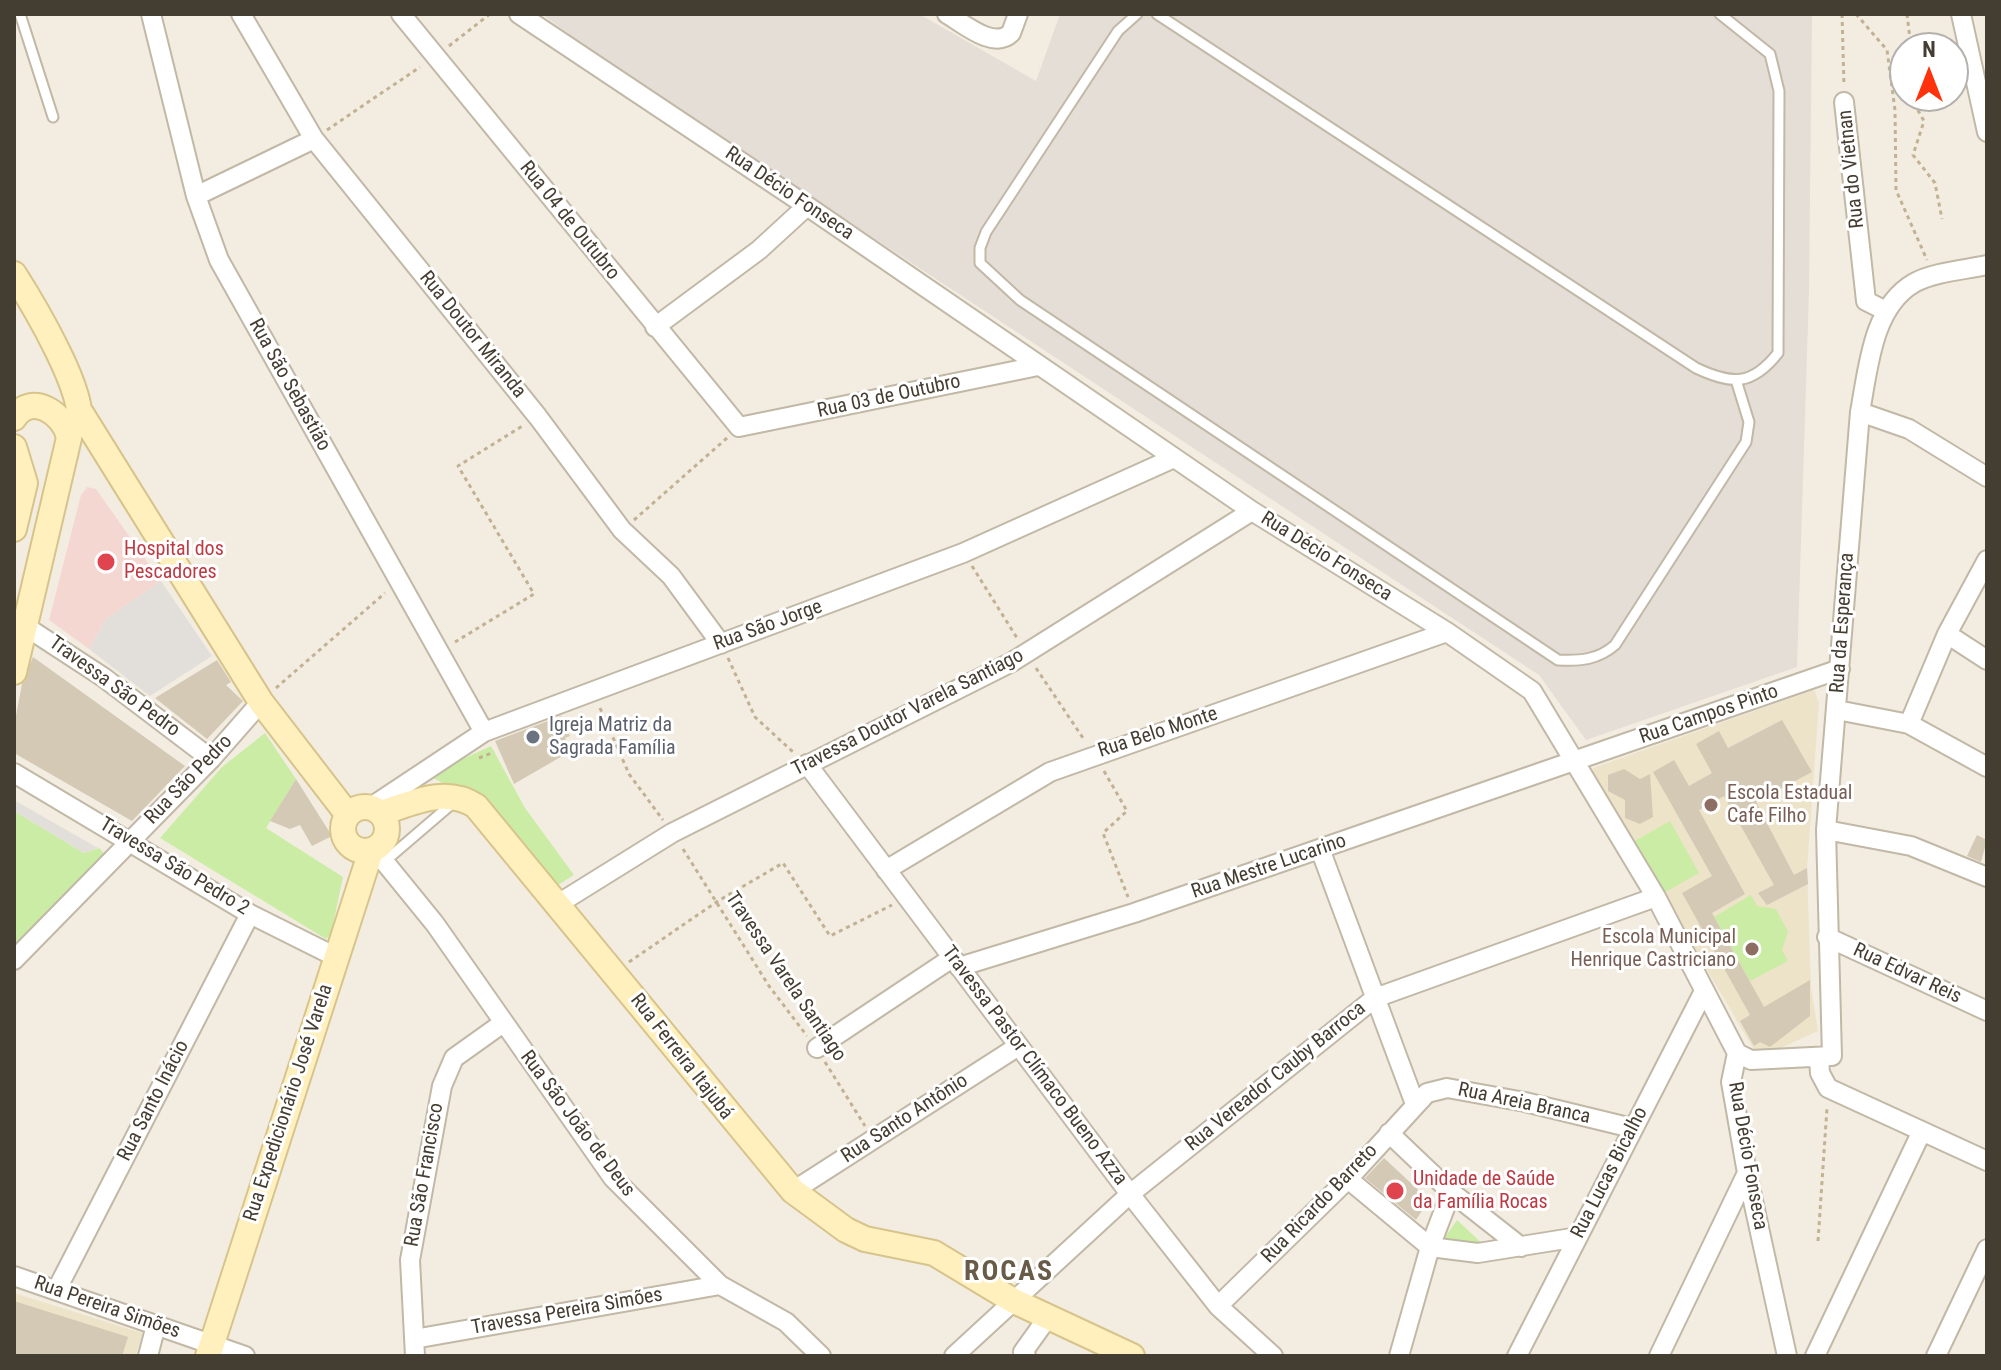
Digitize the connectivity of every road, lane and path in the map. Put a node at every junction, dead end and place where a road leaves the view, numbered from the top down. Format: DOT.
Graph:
graph roads {
  1 [pos="20,14"];
  2 [pos="151,14"];
  3 [pos="241,14"];
  4 [pos="401,14"];
  5 [pos="490,14"];
  6 [pos="519,14"];
  7 [pos="947,14"];
  8 [pos="1018,14"];
  9 [pos="1137,14"];
  10 [pos="1157,14"];
  11 [pos="1720,14"];
  12 [pos="1842,14"];
  13 [pos="1856,14"];
  14 [pos="1961,14"];
  15 [pos="435,57"];
  16 [pos="1844,102"];
  17 [pos="1919,112"];
  18 [pos="53,117"];
  19 [pos="1987,132"];
  20 [pos="314,139"];
  21 [pos="196,196"];
  22 [pos="807,206"];
  23 [pos="1942,219"];
  24 [pos="1987,265"];
  25 [pos="1934,276"];
  26 [pos="17,286"];
  27 [pos="1886,311"];
  28 [pos="655,327"];
  29 [pos="1038,366"];
  30 [pos="1736,380"];
  31 [pos="1860,412"];
  32 [pos="81,413"];
  33 [pos="538,417"];
  34 [pos="14,418"];
  35 [pos="739,427"];
  36 [pos="69,438"];
  37 [pos="14,447"];
  38 [pos="1174,458"];
  39 [pos="1987,477"];
  40 [pos="1252,511"];
  41 [pos="14,529"];
  42 [pos="622,530"];
  43 [pos="963,553"];
  44 [pos="1987,560"];
  45 [pos="399,582"];
  46 [pos="20,622"];
  47 [pos="1447,632"];
  48 [pos="1947,634"];
  49 [pos="721,644"];
  50 [pos="440,652"];
  51 [pos="1026,653"];
  52 [pos="1987,660"];
  53 [pos="1840,669"];
  54 [pos="14,672"];
  55 [pos="592,690"];
  56 [pos="261,702"];
  57 [pos="1837,710"];
  58 [pos="1909,724"];
  59 [pos="484,732"];
  60 [pos="1094,754"];
  61 [pos="211,759"];
  62 [pos="1577,761"];
  63 [pos="807,764"];
  64 [pos="1987,767"];
  65 [pos="14,773"];
  66 [pos="459,797"];
  67 [pos="367,812"];
  68 [pos="1826,830"];
  69 [pos="672,833"];
  70 [pos="131,840"];
  71 [pos="1320,849"];
  72 [pos="376,854"];
  73 [pos="886,870"];
  74 [pos="1987,877"];
  75 [pos="1656,897"];
  76 [pos="906,898"];
  77 [pos="718,901"];
  78 [pos="558,904"];
  79 [pos="1134,913"];
  80 [pos="250,914"];
  81 [pos="1827,937"];
  82 [pos="648,949"];
  83 [pos="336,957"];
  84 [pos="14,960"];
  85 [pos="956,962"];
  86 [pos="1704,991"];
  87 [pos="1373,1000"];
  88 [pos="1987,1011"];
  89 [pos="503,1023"];
  90 [pos="1017,1047"];
  91 [pos="817,1048"];
  92 [pos="1737,1053"];
  93 [pos="1826,1056"];
  94 [pos="1828,1088"];
  95 [pos="1416,1102"];
  96 [pos="1632,1128"];
  97 [pos="1389,1133"];
  98 [pos="1921,1133"];
  99 [pos="873,1139"];
  100 [pos="1987,1161"];
  101 [pos="1747,1173"];
  102 [pos="1348,1179"];
  103 [pos="793,1191"];
  104 [pos="1451,1192"];
  105 [pos="1130,1194"];
  106 [pos="1578,1237"];
  107 [pos="1818,1241"];
  108 [pos="1430,1247"];
  109 [pos="1521,1247"];
  110 [pos="1987,1249"];
  111 [pos="14,1276"];
  112 [pos="720,1285"];
  113 [pos="57,1289"];
  114 [pos="1012,1300"];
  115 [pos="1218,1306"];
  116 [pos="1048,1317"];
  117 [pos="156,1325"];
  118 [pos="415,1348"];
  119 [pos="210,1350"];
  120 [pos="148,1356"];
  121 [pos="245,1356"];
  122 [pos="821,1356"];
  123 [pos="954,1356"];
  124 [pos="1026,1356"];
  125 [pos="1132,1356"];
  126 [pos="1273,1356"];
  127 [pos="1399,1356"];
  128 [pos="1517,1356"];
  129 [pos="1659,1356"];
  130 [pos="1787,1356"];
  131 [pos="1815,1356"];
  132 [pos="1936,1356"];
  1 -- 18 [label="lane"];
  2 -- 21 [label="street, Rua São Sebastião"];
  3 -- 20 [label="street, Rua Doutor Miranda"];
  4 -- 15 [label="street, Rua 04 de Outubro"];
  5 -- 15 [label="path"];
  6 -- 22 [label="street, Rua Décio Fonseca"];
  7 -- 8 [label="street"];
  9 -- 30 [label="lane"];
  10 -- 30 [label="lane"];
  11 -- 30 [label="lane"];
  12 -- 16 [label="path, Rua do Vietnan"];
  13 -- 25 [label="path"];
  14 -- 19 [label="street"];
  15 -- 20 [label="path"];
  15 -- 28 [label="street, Rua 04 de Outubro"];
  16 -- 27 [label="street, Rua do Vietnan"];
  17 -- 23 [label="path"];
  20 -- 21 [label="street"];
  20 -- 33 [label="street, Rua Doutor Miranda"];
  21 -- 45 [label="street, Rua São Sebastião"];
  22 -- 28 [label="street"];
  22 -- 29 [label="street, Rua Décio Fonseca"];
  24 -- 25 [label="street, Rua da Esperança"];
  25 -- 27 [label="street, Rua da Esperança"];
  26 -- 32 [label="street"];
  27 -- 31 [label="street, Rua da Esperança"];
  28 -- 35 [label="street, Rua 04 de Outubro"];
  29 -- 35 [label="street, Rua 03 de Outubro"];
  29 -- 38 [label="street, Rua Décio Fonseca"];
  31 -- 39 [label="street"];
  31 -- 53 [label="street, Rua da Esperança"];
  32 -- 36 [label="street"];
  32 -- 56 [label="street"];
  33 -- 42 [label="street, Rua Doutor Miranda"];
  33 -- 50 [label="path"];
  34 -- 36 [label="street"];
  35 -- 42 [label="path"];
  36 -- 46 [label="street"];
  37 -- 41 [label="street"];
  38 -- 40 [label="street, Rua Décio Fonseca"];
  38 -- 43 [label="street, Rua São Jorge"];
  40 -- 47 [label="street, Rua Décio Fonseca"];
  40 -- 51 [label="street, Travessa Doutor Varela Santiago"];
  42 -- 49 [label="street, Rua Doutor Miranda"];
  43 -- 49 [label="street, Rua São Jorge"];
  43 -- 51 [label="path"];
  44 -- 48 [label="street"];
  45 -- 50 [label="street, Rua São Sebastião"];
  45 -- 56 [label="path"];
  46 -- 54 [label="street"];
  46 -- 61 [label="street, Travessa São Pedro"];
  47 -- 60 [label="street, Rua Belo Monte"];
  47 -- 62 [label="street, Rua Décio Fonseca"];
  48 -- 52 [label="street"];
  48 -- 58 [label="street"];
  49 -- 55 [label="street, Rua São Jorge"];
  49 -- 63 [label="path"];
  50 -- 59 [label="street, Rua São Sebastião"];
  51 -- 60 [label="path"];
  51 -- 63 [label="street, Travessa Doutor Varela Santiago"];
  53 -- 57 [label="street, Rua da Esperança"];
  53 -- 62 [label="street, Rua Campos Pinto"];
  55 -- 59 [label="street, Rua São Jorge"];
  55 -- 69 [label="path, Travessa Varela Santiago"];
  56 -- 61 [label="street, Rua São Pedro"];
  56 -- 67 [label="street"];
  57 -- 58 [label="street"];
  57 -- 68 [label="street, Rua da Esperança"];
  58 -- 64 [label="street"];
  59 -- 67 [label="street, Rua São Jorge"];
  60 -- 73 [label="street, Rua Belo Monte"];
  60 -- 79 [label="path"];
  61 -- 70 [label="street, Rua São Pedro"];
  62 -- 71 [label="street, Rua Mestre Lucarino"];
  62 -- 75 [label="street, Rua Décio Fonseca"];
  63 -- 69 [label="street, Travessa Doutor Varela Santiago"];
  63 -- 73 [label="street, Travessa Pastor Clímaco Bueno Azza"];
  65 -- 70 [label="street, Travessa São Pedro 2"];
  66 -- 67 [label="street"];
  66 -- 72 [label="lane"];
  66 -- 78 [label="street, Rua Ferreira Itajubá"];
  67 -- 72 [label="street"];
  67 -- 72 [label="street"];
  68 -- 74 [label="street"];
  68 -- 81 [label="street, Rua da Esperança"];
  69 -- 77 [label="path, Travessa Varela Santiago"];
  69 -- 78 [label="street, Travessa Doutor Varela Santiago"];
  70 -- 80 [label="street, Travessa São Pedro 2"];
  70 -- 84 [label="street, Rua São Pedro"];
  71 -- 79 [label="street, Rua Mestre Lucarino"];
  71 -- 87 [label="street"];
  72 -- 83 [label="street, Rua Expedicionário José Varela"];
  72 -- 89 [label="street, Rua São João de Deus"];
  73 -- 76 [label="street, Travessa Pastor Clímaco Bueno Azza"];
  75 -- 86 [label="street, Rua Décio Fonseca"];
  75 -- 87 [label="street, Rua Vereador Cauby Barroca"];
  76 -- 77 [label="path"];
  76 -- 85 [label="street, Travessa Pastor Clímaco Bueno Azza"];
  77 -- 82 [label="path"];
  77 -- 91 [label="path, Travessa Varela Santiago"];
  78 -- 103 [label="street, Rua Ferreira Itajubá"];
  79 -- 85 [label="street, Rua Mestre Lucarino"];
  80 -- 83 [label="street, Travessa São Pedro 2"];
  80 -- 113 [label="street, Rua Santo Inácio"];
  81 -- 88 [label="street, Rua Edvar Reis"];
  81 -- 93 [label="street, Rua da Esperança"];
  83 -- 119 [label="street, Rua Expedicionário José Varela"];
  85 -- 90 [label="street, Travessa Pastor Clímaco Bueno Azza"];
  85 -- 91 [label="street, Rua Mestre Lucarino"];
  86 -- 92 [label="street, Rua Décio Fonseca"];
  86 -- 96 [label="street, Rua Lucas Bicalho"];
  87 -- 95 [label="street"];
  87 -- 105 [label="street, Rua Vereador Cauby Barroca"];
  89 -- 112 [label="street, Rua São João de Deus"];
  89 -- 118 [label="street, Rua São Francisco"];
  90 -- 99 [label="street, Rua Santo Antônio"];
  90 -- 105 [label="street, Travessa Pastor Clímaco Bueno Azza"];
  91 -- 99 [label="path, Travessa Varela Santiago"];
  92 -- 93 [label="street"];
  92 -- 101 [label="street, Rua Décio Fonseca"];
  93 -- 94 [label="street, Rua da Esperança"];
  94 -- 98 [label="street"];
  94 -- 107 [label="path"];
  95 -- 96 [label="street, Rua Areia Branca"];
  95 -- 97 [label="street, Rua Ricardo Barreto"];
  96 -- 106 [label="street, Rua Lucas Bicalho"];
  97 -- 102 [label="street, Rua Ricardo Barreto"];
  97 -- 104 [label="street"];
  98 -- 100 [label="street"];
  98 -- 131 [label="street"];
  99 -- 103 [label="street, Rua Santo Antônio"];
  101 -- 129 [label="street"];
  101 -- 130 [label="street, Rua Décio Fonseca"];
  102 -- 108 [label="street"];
  102 -- 115 [label="street, Rua Ricardo Barreto"];
  103 -- 114 [label="street, Rua Ferreira Itajubá"];
  104 -- 108 [label="street"];
  104 -- 109 [label="street"];
  105 -- 114 [label="street, Rua Vereador Cauby Barroca"];
  105 -- 115 [label="street, Travessa Pastor Clímaco Bueno Azza"];
  106 -- 109 [label="street"];
  106 -- 128 [label="street, Rua Lucas Bicalho"];
  108 -- 109 [label="street"];
  108 -- 127 [label="street"];
  110 -- 132 [label="street"];
  111 -- 113 [label="street, Rua Pereira Simões"];
  112 -- 118 [label="street, Travessa Pereira Simões"];
  112 -- 122 [label="street, Rua São João de Deus"];
  113 -- 117 [label="street, Rua Pereira Simões"];
  114 -- 116 [label="street, Rua Ferreira Itajubá"];
  114 -- 123 [label="street, Rua Vereador Cauby Barroca"];
  115 -- 126 [label="street, Travessa Pastor Clímaco Bueno Azza"];
  116 -- 124 [label="street"];
  116 -- 125 [label="street, Rua Ferreira Itajubá"];
  117 -- 119 [label="street, Rua Pereira Simões"];
  117 -- 120 [label="street"];
  119 -- 121 [label="street, Rua Pereira Simões"];
}
